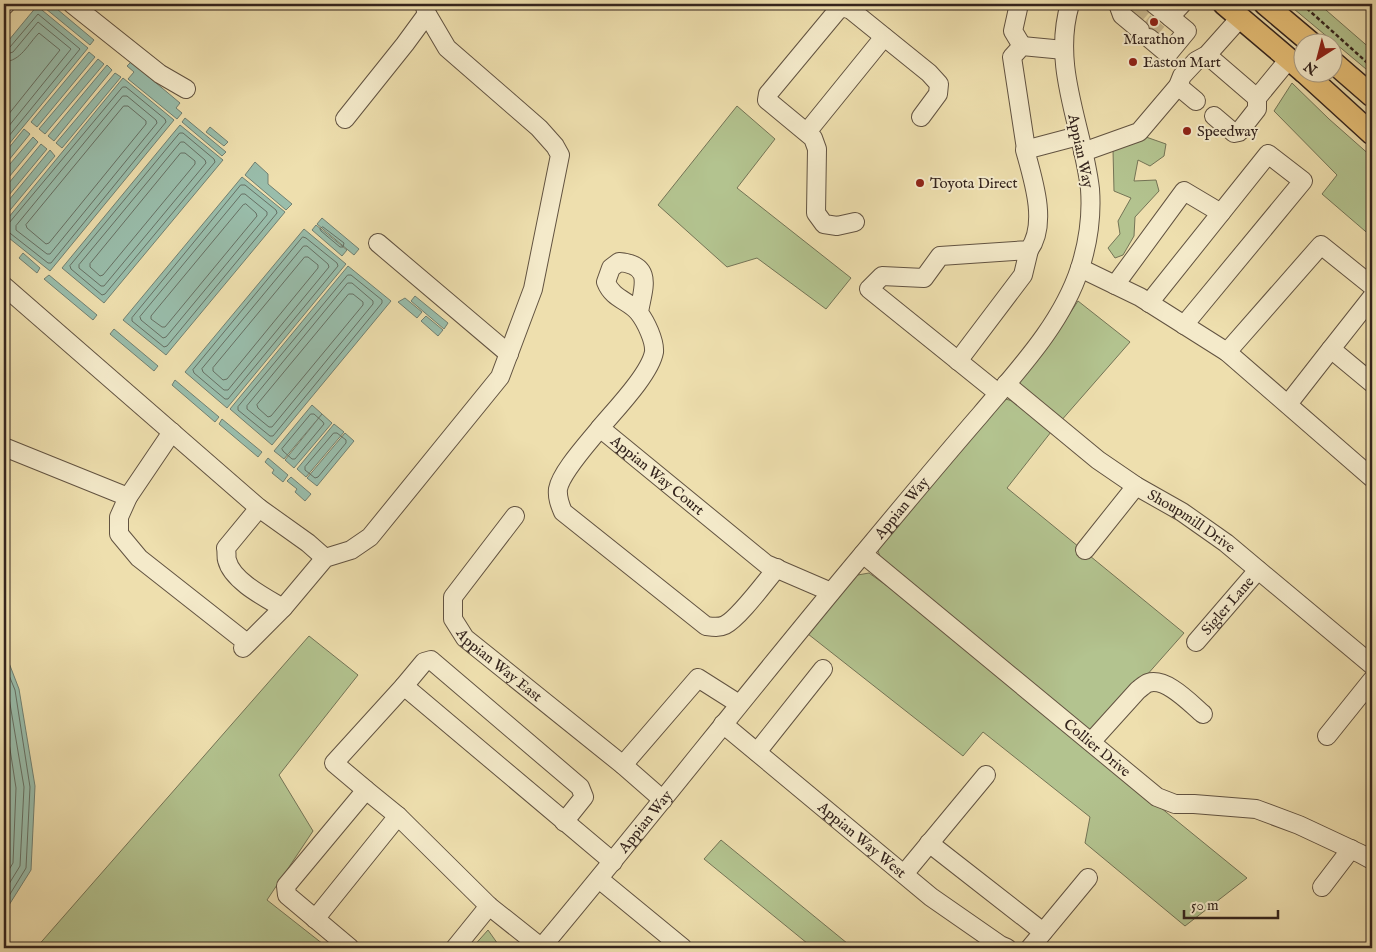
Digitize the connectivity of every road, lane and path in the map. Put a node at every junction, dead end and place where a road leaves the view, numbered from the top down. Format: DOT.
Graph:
graph roads {
  1 [pos="72,4"];
  2 [pos="1019,4"];
  3 [pos="1070,4"];
  4 [pos="1118,4"];
  5 [pos="1224,4"];
  6 [pos="1265,4"];
  7 [pos="1302,4"];
  8 [pos="843,5"];
  9 [pos="425,9"];
  10 [pos="1152,15"];
  11 [pos="1240,18"];
  12 [pos="1298,32"];
  13 [pos="884,37"];
  14 [pos="1022,46"];
  15 [pos="1064,50"];
  16 [pos="1207,55"];
  17 [pos="1294,64"];
  18 [pos="1372,67"];
  19 [pos="1294,72"];
  20 [pos="1344,72"];
  21 [pos="1314,82"];
  22 [pos="1178,86"];
  23 [pos="186,89"];
  24 [pos="1372,96"];
  25 [pos="1257,98"];
  26 [pos="1196,101"];
  27 [pos="1214,116"];
  28 [pos="921,117"];
  29 [pos="344,119"];
  30 [pos="807,132"];
  31 [pos="1372,134"];
  32 [pos="1080,144"];
  33 [pos="1026,149"];
  34 [pos="1220,213"];
  35 [pos="855,222"];
  36 [pos="378,243"];
  37 [pos="1029,250"];
  38 [pos="1080,268"];
  39 [pos="1115,285"];
  40 [pos="4,286"];
  41 [pos="1372,286"];
  42 [pos="1372,297"];
  43 [pos="1149,303"];
  44 [pos="639,312"];
  45 [pos="1184,325"];
  46 [pos="1331,349"];
  47 [pos="1227,352"];
  48 [pos="509,354"];
  49 [pos="958,360"];
  50 [pos="1372,383"];
  51 [pos="1002,389"];
  52 [pos="1288,404"];
  53 [pos="600,428"];
  54 [pos="172,432"];
  55 [pos="4,447"];
  56 [pos="1372,478"];
  57 [pos="1136,486"];
  58 [pos="128,497"];
  59 [pos="259,508"];
  60 [pos="515,516"];
  61 [pos="1085,550"];
  62 [pos="862,554"];
  63 [pos="325,558"];
  64 [pos="777,568"];
  65 [pos="1258,570"];
  66 [pos="831,592"];
  67 [pos="283,608"];
  68 [pos="1196,642"];
  69 [pos="1372,665"];
  70 [pos="823,669"];
  71 [pos="1372,680"];
  72 [pos="404,686"];
  73 [pos="739,704"];
  74 [pos="1204,714"];
  75 [pos="723,724"];
  76 [pos="1327,736"];
  77 [pos="1091,742"];
  78 [pos="757,752"];
  79 [pos="623,765"];
  80 [pos="986,775"];
  81 [pos="366,790"];
  82 [pos="663,800"];
  83 [pos="398,816"];
  84 [pos="564,822"];
  85 [pos="929,843"];
  86 [pos="1351,849"];
  87 [pos="1372,860"];
  88 [pos="613,862"];
  89 [pos="904,874"];
  90 [pos="1088,878"];
  91 [pos="599,880"];
  92 [pos="1322,886"];
  93 [pos="489,906"];
  94 [pos="315,919"];
  95 [pos="1043,932"];
  96 [pos="350,948"];
  97 [pos="454,948"];
  98 [pos="542,948"];
  99 [pos="683,948"];
  100 [pos="1007,948"];
  101 [pos="1030,948"];
  1 -- 23 [label="street"];
  2 -- 14 [label="street"];
  3 -- 15 [label="street, Appian Way"];
  4 -- 10 [label="street"];
  5 -- 11 [label="main road"];
  6 -- 12 [label="main road"];
  7 -- 18 [label="path"];
  8 -- 13 [label="street"];
  8 -- 30 [label="street"];
  9 -- 29 [label="street"];
  9 -- 48 [label="street"];
  11 -- 16 [label="street"];
  11 -- 17 [label="main road"];
  13 -- 28 [label="street"];
  13 -- 30 [label="street"];
  14 -- 15 [label="street"];
  14 -- 33 [label="street"];
  15 -- 32 [label="street, Appian Way"];
  16 -- 22 [label="street"];
  16 -- 25 [label="street"];
  19 -- 25 [label="street"];
  20 -- 24 [label="main road"];
  21 -- 31 [label="main road"];
  22 -- 26 [label="street"];
  22 -- 32 [label="street"];
  25 -- 27 [label="street"];
  30 -- 35 [label="street"];
  32 -- 33 [label="street"];
  32 -- 38 [label="street, Appian Way"];
  33 -- 37 [label="street"];
  34 -- 39 [label="street"];
  34 -- 43 [label="street"];
  34 -- 45 [label="street"];
  36 -- 48 [label="street"];
  37 -- 49 [label="street"];
  37 -- 49 [label="street, Shoupmill Drive"];
  38 -- 39 [label="street"];
  38 -- 51 [label="street, Appian Way"];
  39 -- 43 [label="street"];
  40 -- 54 [label="street"];
  41 -- 47 [label="street"];
  42 -- 46 [label="street"];
  43 -- 45 [label="street"];
  44 -- 53 [label="street, Appian Way Court"];
  45 -- 47 [label="street"];
  46 -- 50 [label="street"];
  46 -- 52 [label="street"];
  47 -- 52 [label="street"];
  48 -- 63 [label="street"];
  49 -- 51 [label="street, Shoupmill Drive"];
  51 -- 57 [label="street, Shoupmill Drive"];
  51 -- 62 [label="street, Appian Way"];
  52 -- 56 [label="street"];
  53 -- 64 [label="street, Appian Way Court"];
  53 -- 64 [label="street"];
  54 -- 58 [label="street"];
  54 -- 59 [label="street"];
  55 -- 58 [label="street"];
  57 -- 61 [label="street"];
  57 -- 65 [label="street, Shoupmill Drive"];
  58 -- 67 [label="street"];
  59 -- 63 [label="street"];
  59 -- 67 [label="street"];
  60 -- 79 [label="street, Appian Way East"];
  62 -- 66 [label="street, Appian Way"];
  62 -- 77 [label="street, Collier Drive"];
  63 -- 67 [label="street"];
  64 -- 66 [label="street, Appian Way Court"];
  65 -- 68 [label="street, Sigler Lane"];
  65 -- 69 [label="street, Shoupmill Drive"];
  66 -- 73 [label="street, Appian Way"];
  70 -- 78 [label="street"];
  71 -- 76 [label="street"];
  72 -- 81 [label="street"];
  72 -- 84 [label="street"];
  72 -- 84 [label="street"];
  73 -- 75 [label="street, Appian Way"];
  73 -- 79 [label="street"];
  74 -- 77 [label="street"];
  75 -- 78 [label="street, Appian Way West"];
  75 -- 82 [label="street, Appian Way"];
  77 -- 86 [label="street, Collier Drive"];
  78 -- 89 [label="street, Appian Way West"];
  79 -- 82 [label="street, Appian Way East"];
  80 -- 85 [label="street"];
  81 -- 83 [label="street"];
  81 -- 94 [label="street"];
  82 -- 88 [label="street, Appian Way"];
  83 -- 93 [label="street"];
  83 -- 94 [label="street"];
  84 -- 88 [label="street"];
  85 -- 89 [label="street"];
  85 -- 95 [label="street"];
  86 -- 87 [label="street, Collier Drive"];
  86 -- 92 [label="street"];
  88 -- 91 [label="street, Appian Way"];
  89 -- 100 [label="street, Appian Way West"];
  90 -- 95 [label="street"];
  91 -- 98 [label="street, Appian Way"];
  91 -- 99 [label="street"];
  93 -- 97 [label="street"];
  93 -- 98 [label="street"];
  94 -- 96 [label="street"];
  95 -- 101 [label="street"];
}
